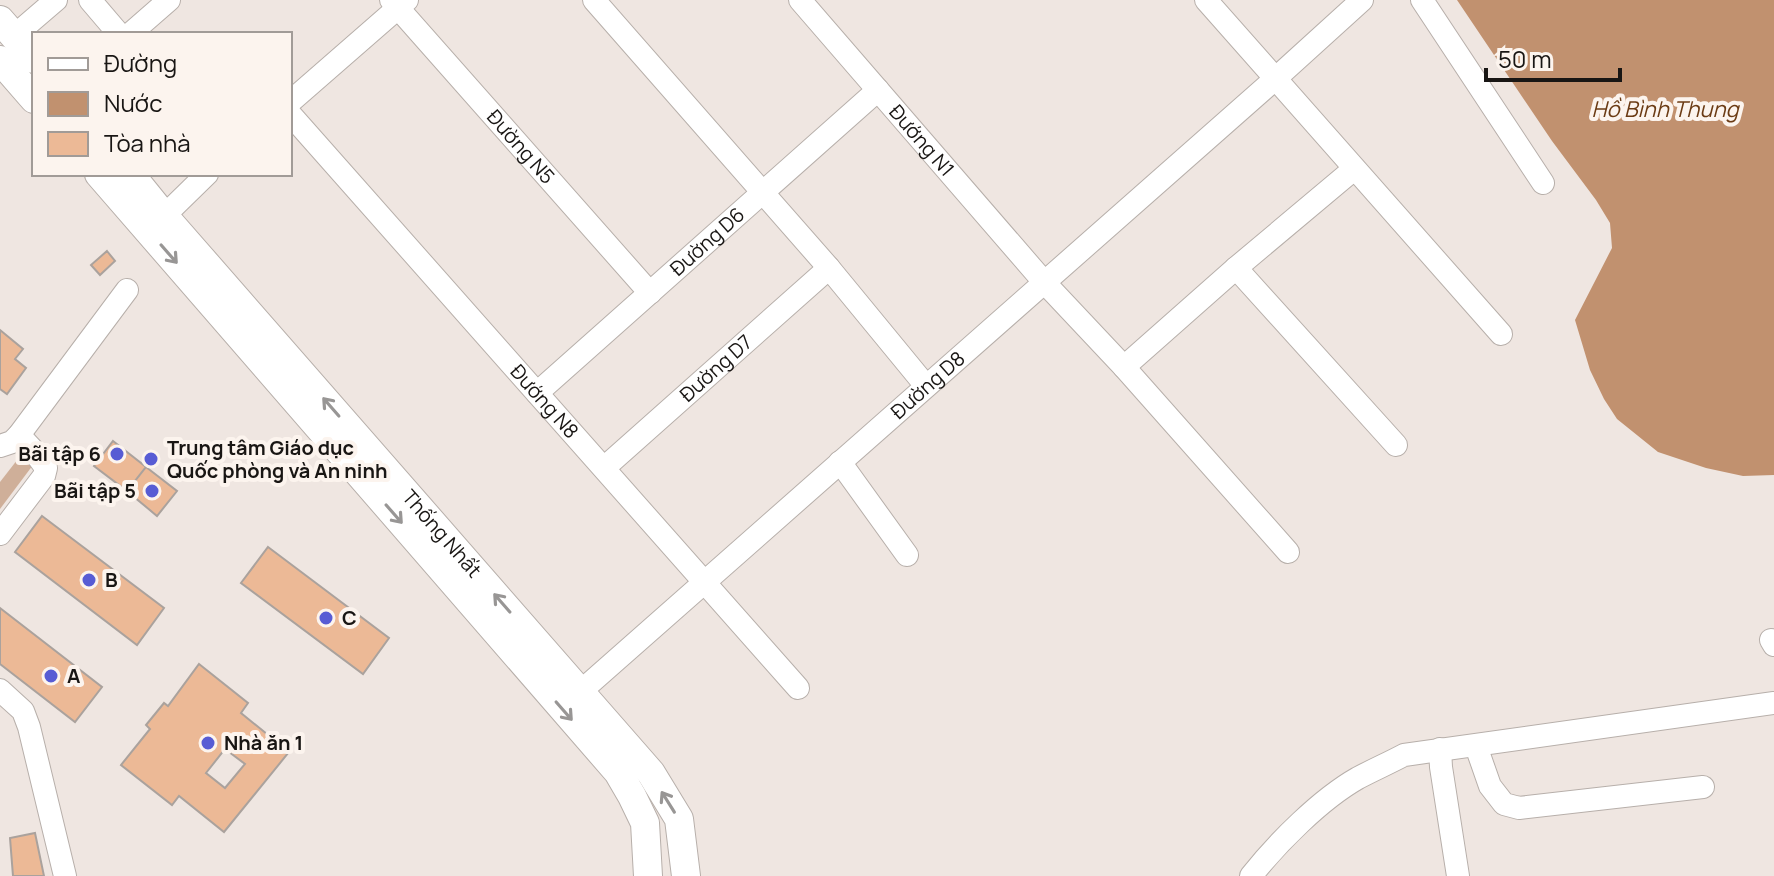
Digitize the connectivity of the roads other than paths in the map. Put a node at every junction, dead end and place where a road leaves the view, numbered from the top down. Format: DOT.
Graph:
graph roads {
  1 [pos="56,0"];
  2 [pos="169,0"];
  3 [pos="594,0"];
  4 [pos="800,0"];
  5 [pos="1206,0"];
  6 [pos="1362,0"];
  7 [pos="1422,0"];
  8 [pos="100,3"];
  9 [pos="398,3"];
  10 [pos="7,28"];
  11 [pos="118,32"];
  12 [pos="132,32"];
  13 [pos="32,57"];
  14 [pos="0,60"];
  15 [pos="1275,79"];
  16 [pos="878,90"];
  17 [pos="32,97"];
  18 [pos="292,100"];
  19 [pos="292,116"];
  20 [pos="1354,169"];
  21 [pos="101,176"];
  22 [pos="131,176"];
  23 [pos="205,176"];
  24 [pos="1543,183"];
  25 [pos="763,192"];
  26 [pos="155,222"];
  27 [pos="829,268"];
  28 [pos="1236,268"];
  29 [pos="1044,282"];
  30 [pos="127,290"];
  31 [pos="650,293"];
  32 [pos="1501,334"];
  33 [pos="1124,367"];
  34 [pos="926,386"];
  35 [pos="537,393"];
  36 [pos="10,440"];
  37 [pos="1396,445"];
  38 [pos="840,462"];
  39 [pos="604,468"];
  40 [pos="0,534"];
  41 [pos="1288,552"];
  42 [pos="907,555"];
  43 [pos="705,581"];
  44 [pos="798,688"];
  45 [pos="0,690"];
  46 [pos="580,692"];
  47 [pos="1774,703"];
  48 [pos="1476,746"];
  49 [pos="1440,749"];
  50 [pos="1703,787"];
  51 [pos="648,875"];
  52 [pos="65,876"];
  53 [pos="686,876"];
  54 [pos="1251,876"];
  55 [pos="1458,876"];
  1 -- 10 [label="street"];
  2 -- 12 [label="street"];
  3 -- 25 [label="street"];
  4 -- 16 [label="street, Đướng N1"];
  5 -- 15 [label="street"];
  6 -- 15 [label="street, Đường D8"];
  7 -- 24 [label="street"];
  8 -- 11 [label="street"];
  9 -- 18 [label="street"];
  9 -- 31 [label="street, Đường N5"];
  10 -- 13 [label="main road"];
  14 -- 17 [label="main road"];
  15 -- 20 [label="street"];
  15 -- 29 [label="street, Đường D8"];
  16 -- 25 [label="street, Đường D6"];
  16 -- 29 [label="street, Đướng N1"];
  19 -- 35 [label="street, Đướng N8"];
  20 -- 28 [label="street"];
  20 -- 32 [label="street"];
  21 -- 26 [label="main road, Thống Nhất"];
  22 -- 26 [label="main road, Thống Nhất"];
  23 -- 26 [label="street"];
  25 -- 27 [label="street"];
  25 -- 31 [label="street, Đường D6"];
  46 -- 26 [label="main road, Thống Nhất, one-way"];
  26 -- 51 [label="main road, Thống Nhất, one-way"];
  27 -- 34 [label="street"];
  27 -- 39 [label="street, Đường D7"];
  28 -- 33 [label="street"];
  28 -- 37 [label="street"];
  29 -- 33 [label="street, Đướng N1"];
  29 -- 34 [label="street, Đường D8"];
  30 -- 36 [label="street"];
  31 -- 35 [label="street, Đường D6"];
  33 -- 41 [label="street, Đướng N1"];
  34 -- 38 [label="street, Đường D8"];
  35 -- 39 [label="street, Đướng N8"];
  36 -- 40 [label="street"];
  38 -- 42 [label="street"];
  38 -- 43 [label="street, Đường D8"];
  39 -- 43 [label="street, Đướng N8"];
  43 -- 44 [label="street, Đướng N8"];
  43 -- 46 [label="street, Đường D8"];
  45 -- 52 [label="street"];
  53 -- 46 [label="main road, Thống Nhất, one-way"];
  47 -- 48 [label="street"];
  48 -- 49 [label="street"];
  48 -- 50 [label="street"];
  49 -- 54 [label="street"];
  49 -- 55 [label="street"];
  51 -- 53 [label="main road"];
}
